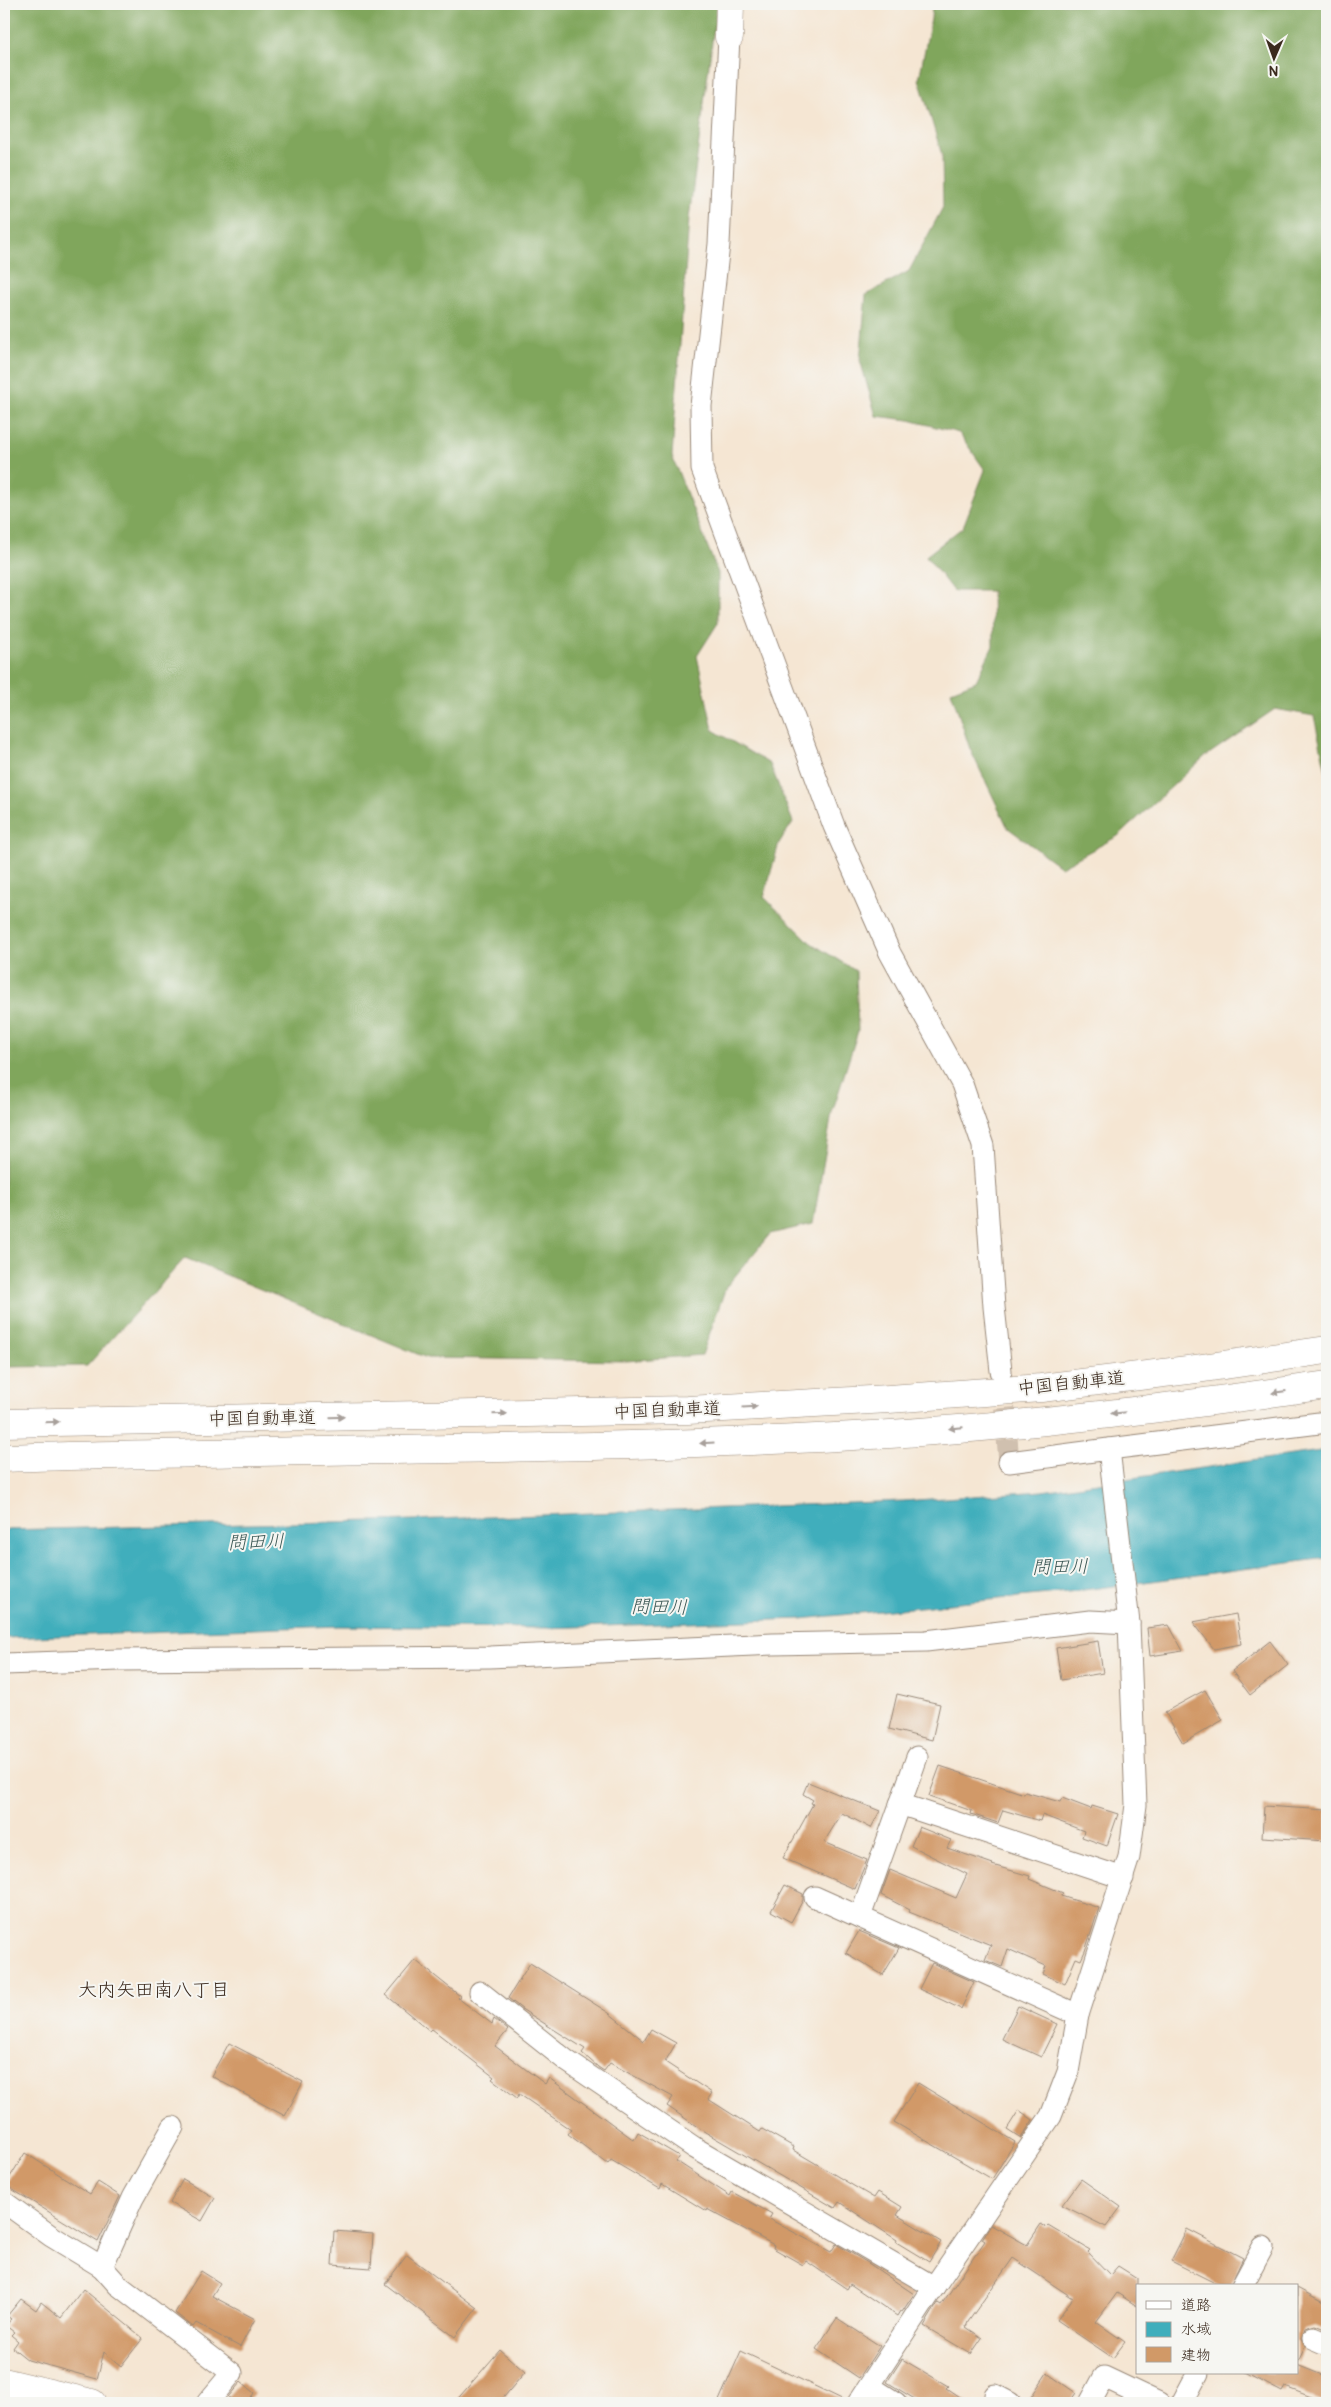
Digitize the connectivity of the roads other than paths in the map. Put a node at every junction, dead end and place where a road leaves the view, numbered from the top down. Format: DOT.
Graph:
graph roads {
  1 [pos="730,4"];
  2 [pos="729,37"];
  3 [pos="1327,1350"];
  4 [pos="1001,1371"];
  5 [pos="1327,1385"];
  6 [pos="1327,1422"];
  7 [pos="4,1423"];
  8 [pos="4,1458"];
  9 [pos="1111,1460"];
  10 [pos="1009,1462"];
  11 [pos="1130,1624"];
  12 [pos="4,1664"];
  13 [pos="917,1757"];
  14 [pos="900,1804"];
  15 [pos="1123,1878"];
  16 [pos="815,1897"];
  17 [pos="860,1917"];
  18 [pos="480,1992"];
  19 [pos="1078,2015"];
  20 [pos="173,2127"];
  21 [pos="4,2202"];
  22 [pos="1262,2246"];
  23 [pos="102,2267"];
  24 [pos="1243,2284"];
  25 [pos="934,2287"];
  26 [pos="1197,2374"];
  27 [pos="4,2382"];
  28 [pos="865,2395"];
  29 [pos="92,2403"];
  30 [pos="207,2403"];
  31 [pos="896,2403"];
  32 [pos="1090,2403"];
  33 [pos="1159,2403"];
  34 [pos="1182,2403"];
  1 -- 2 [label="main road"];
  2 -- 4 [label="street"];
  7 -- 3 [label="main road, 中国自動車道, one-way"];
  5 -- 8 [label="main road, 中国自動車道, one-way"];
  6 -- 9 [label="street"];
  9 -- 10 [label="street"];
  9 -- 11 [label="street"];
  11 -- 12 [label="street"];
  11 -- 15 [label="street"];
  13 -- 14 [label="street"];
  14 -- 15 [label="street"];
  14 -- 17 [label="street"];
  15 -- 19 [label="street"];
  16 -- 17 [label="street"];
  17 -- 19 [label="street"];
  18 -- 25 [label="street"];
  19 -- 25 [label="street"];
  20 -- 23 [label="street"];
  21 -- 23 [label="street"];
  22 -- 24 [label="street"];
  23 -- 30 [label="street"];
  25 -- 28 [label="street"];
  26 -- 34 [label="street"];
  27 -- 29 [label="main road"];
  28 -- 31 [label="street"];
  32 -- 33 [label="street"];
}
